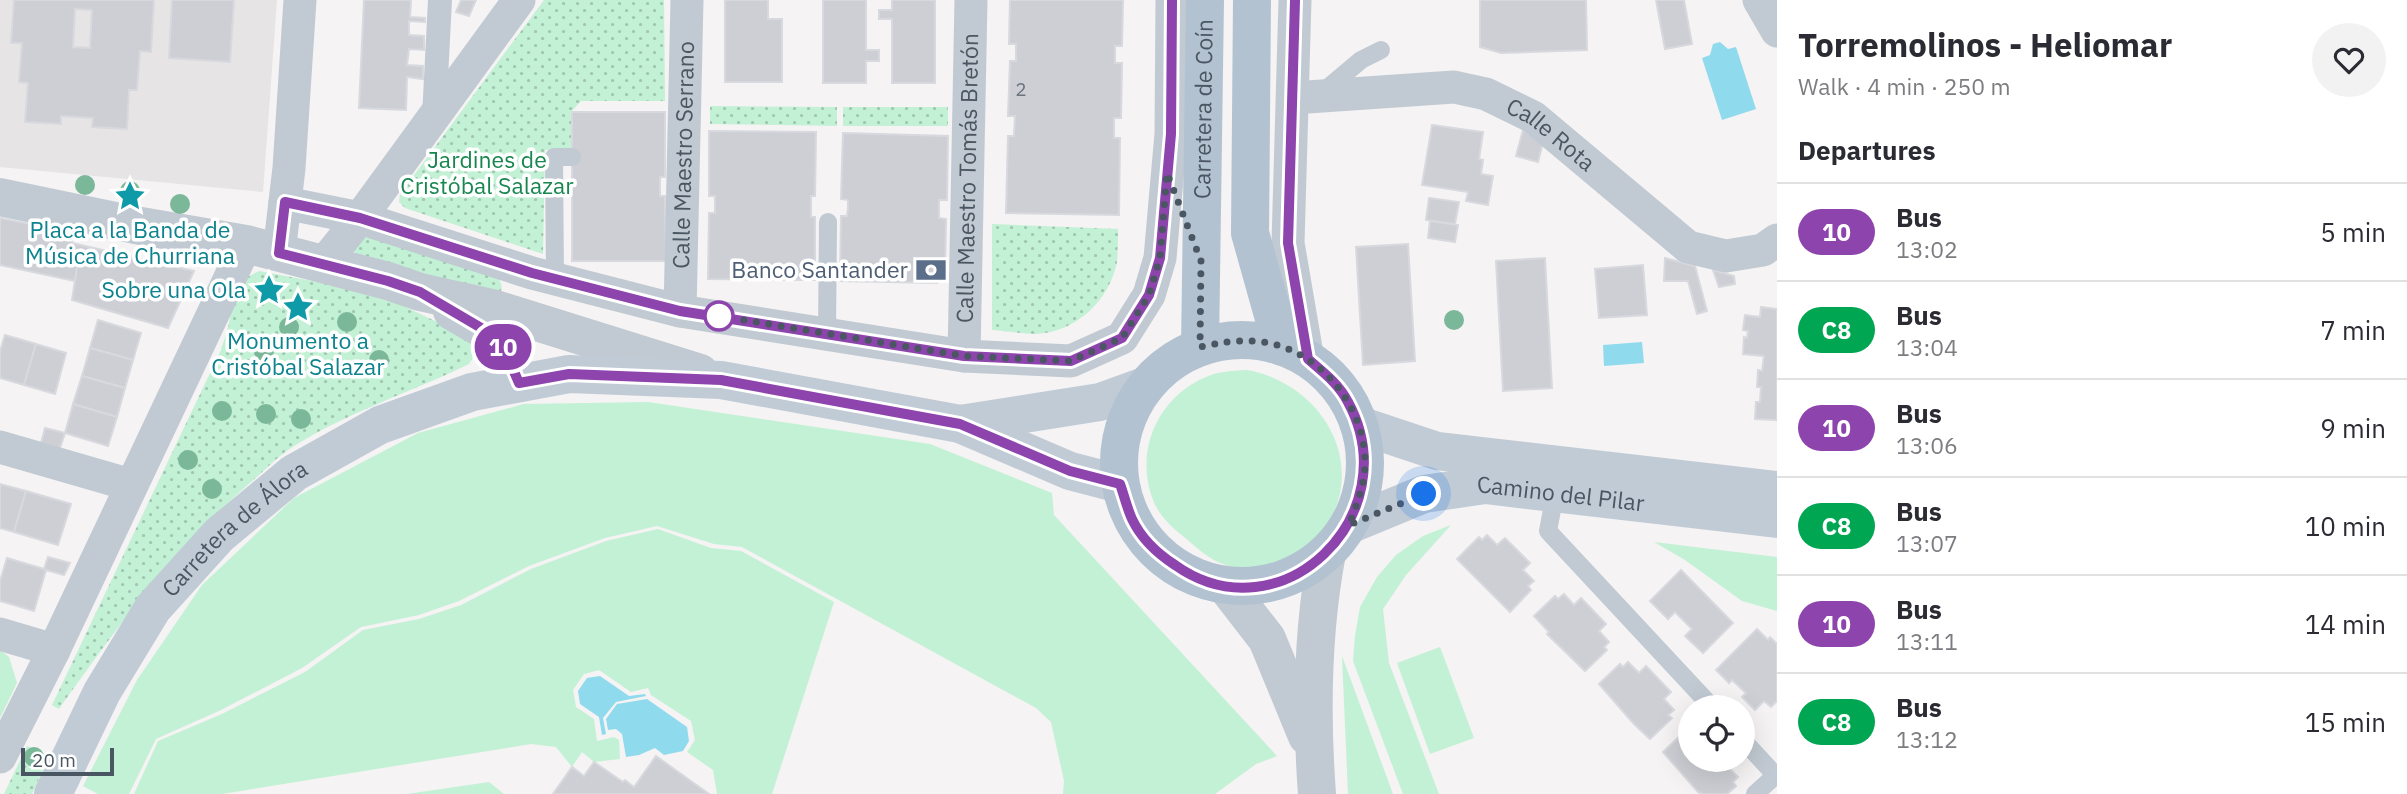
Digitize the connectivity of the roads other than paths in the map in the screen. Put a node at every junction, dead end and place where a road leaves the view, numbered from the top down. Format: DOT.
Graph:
graph roads {
  1 [pos="300,0"];
  2 [pos="440,0"];
  3 [pos="519,0"];
  4 [pos="687,0"];
  5 [pos="971,0"];
  6 [pos="1172,0"];
  7 [pos="1205,0"];
  8 [pos="1252,0"];
  9 [pos="1296,0"];
  10 [pos="1759,0"];
  11 [pos="1777,31"];
  12 [pos="1381,50"];
  13 [pos="1304,98"];
  14 [pos="434,117"];
  15 [pos="572,157"];
  16 [pos="1167,173"];
  17 [pos="0,197"];
  18 [pos="285,202"];
  19 [pos="360,218"];
  20 [pos="828,222"];
  21 [pos="1777,240"];
  22 [pos="262,248"];
  23 [pos="1201,261"];
  24 [pos="323,264"];
  25 [pos="555,279"];
  26 [pos="420,292"];
  27 [pos="680,311"];
  28 [pos="827,333"];
  29 [pos="1200,347"];
  30 [pos="1295,353"];
  31 [pos="964,356"];
  32 [pos="721,380"];
  33 [pos="519,383"];
  34 [pos="1147,385"];
  35 [pos="960,424"];
  36 [pos="1359,425"];
  37 [pos="0,447"];
  38 [pos="1120,484"];
  39 [pos="131,485"];
  40 [pos="1777,489"];
  41 [pos="1555,494"];
  42 [pos="1777,519"];
  43 [pos="1338,539"];
  44 [pos="1226,586"];
  45 [pos="0,634"];
  46 [pos="54,650"];
  47 [pos="1701,695"];
  48 [pos="1755,753"];
  49 [pos="0,757"];
  50 [pos="1316,776"];
  51 [pos="1776,776"];
  52 [pos="53,794"];
  53 [pos="1755,794"];
  1 -- 18 [label="street"];
  2 -- 14 [label="street"];
  3 -- 14 [label="street"];
  4 -- 27 [label="street, Calle Maestro Serrano"];
  5 -- 31 [label="street, Calle Maestro Tomás Bretón"];
  6 -- 16 [label="street, Carretera de Coín"];
  7 -- 23 [label="main road, Carretera de Coín"];
  8 -- 30 [label="main road"];
  9 -- 13 [label="street"];
  10 -- 11 [label="street"];
  12 -- 13 [label="lane"];
  13 -- 21 [label="street, Calle Rota"];
  13 -- 30 [label="street"];
  14 -- 19 [label="street"];
  15 -- 25 [label="lane"];
  16 -- 23 [label="street, Carretera de Coín"];
  16 -- 31 [label="street, Carretera de Coín"];
  17 -- 22 [label="street"];
  18 -- 19 [label="street"];
  18 -- 22 [label="street"];
  19 -- 24 [label="street"];
  19 -- 25 [label="street"];
  20 -- 28 [label="lane"];
  22 -- 24 [label="street"];
  22 -- 39 [label="street"];
  23 -- 29 [label="main road, Carretera de Coín"];
  24 -- 26 [label="street"];
  25 -- 27 [label="street"];
  26 -- 32 [label="street"];
  26 -- 33 [label="street"];
  27 -- 28 [label="street"];
  28 -- 31 [label="street"];
  29 -- 30 [label="main road"];
  29 -- 34 [label="main road"];
  30 -- 36 [label="main road"];
  32 -- 33 [label="main road, Carretera de Álora"];
  32 -- 35 [label="main road, Carretera de Álora"];
  33 -- 52 [label="main road, Carretera de Álora"];
  34 -- 35 [label="main road"];
  34 -- 38 [label="main road"];
  35 -- 38 [label="main road"];
  36 -- 40 [label="main road, Camino del Pilar"];
  36 -- 43 [label="main road"];
  37 -- 39 [label="street"];
  38 -- 44 [label="main road"];
  39 -- 46 [label="street"];
  41 -- 42 [label="main road, Camino del Pilar"];
  41 -- 43 [label="main road, Camino del Pilar"];
  41 -- 47 [label="lane"];
  43 -- 44 [label="main road"];
  43 -- 50 [label="street"];
  44 -- 50 [label="street"];
  45 -- 46 [label="street"];
  46 -- 49 [label="street"];
  48 -- 51 [label="lane"];
  51 -- 53 [label="lane"];
}
